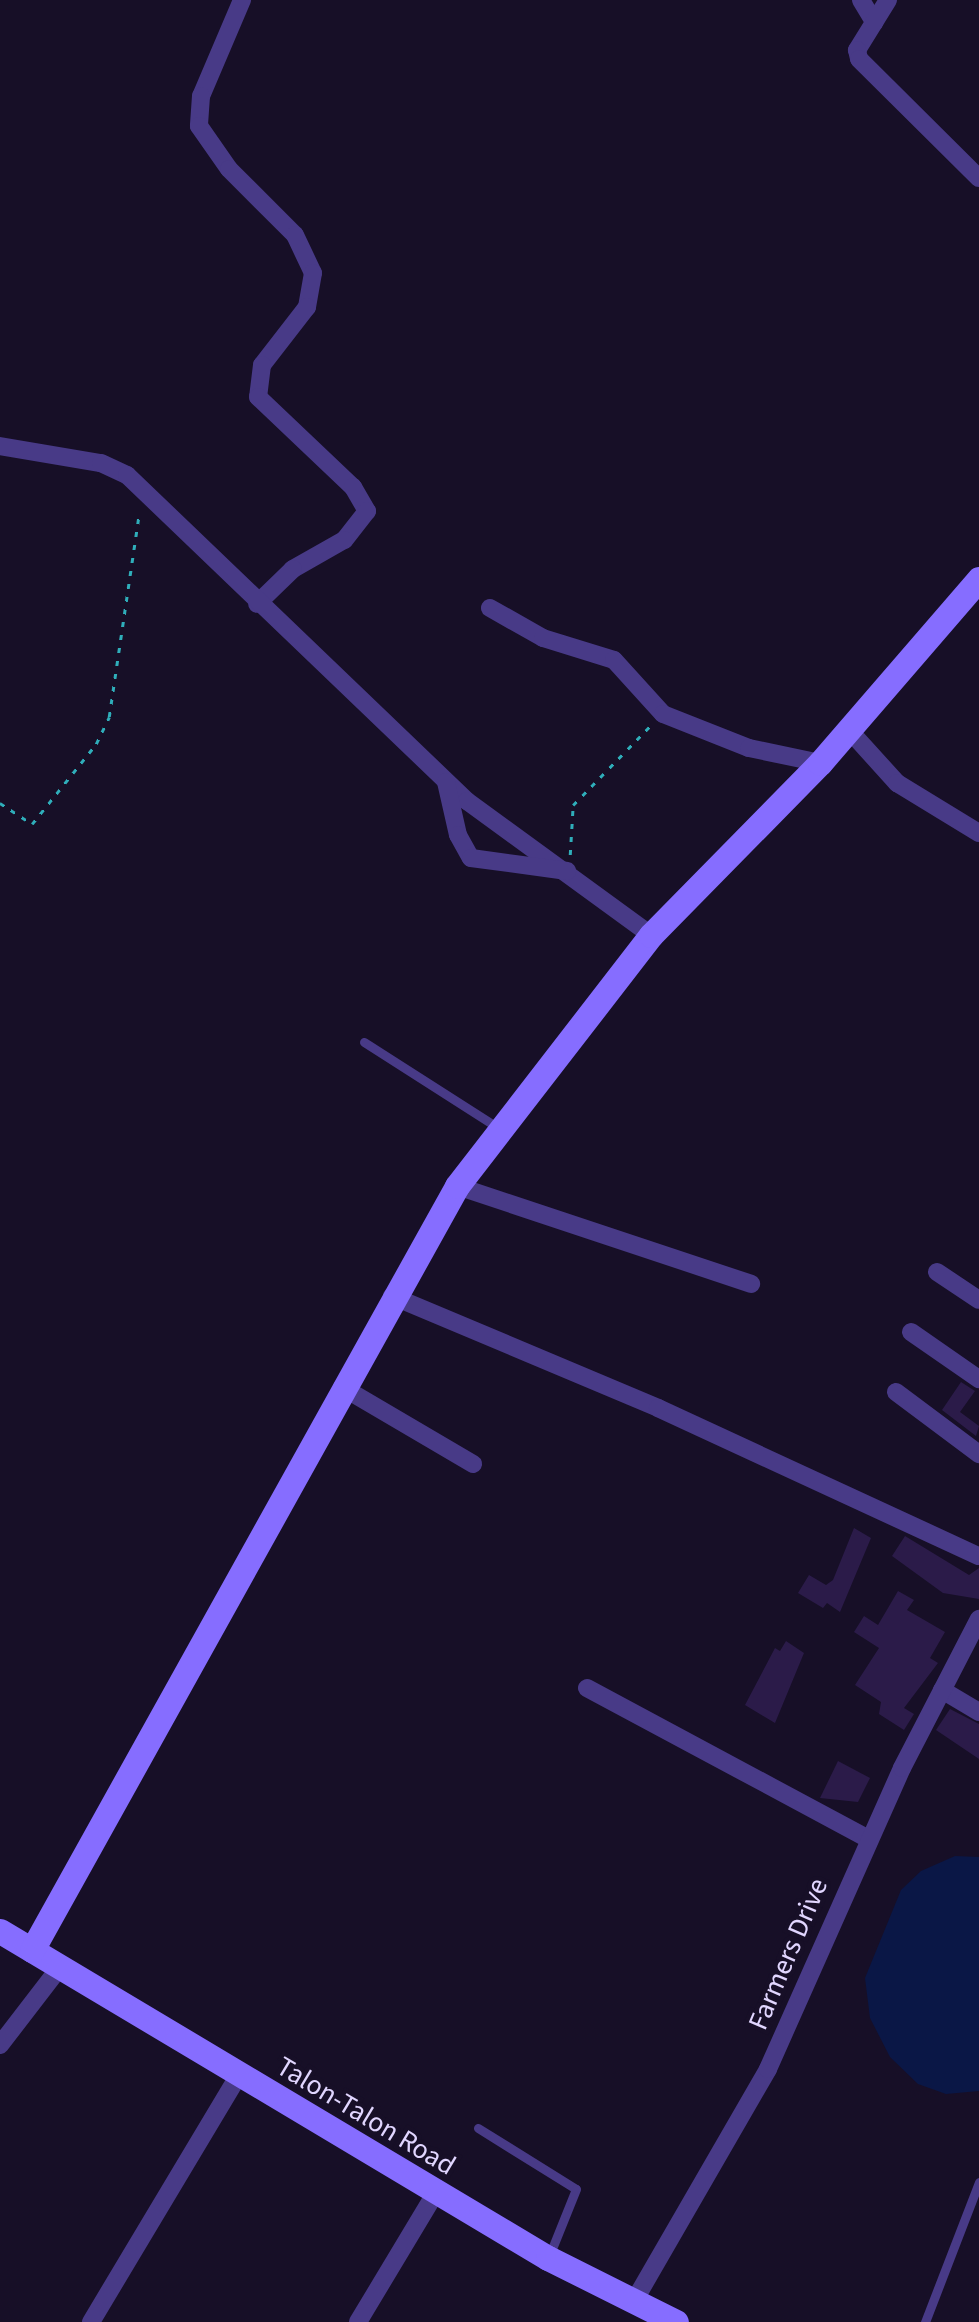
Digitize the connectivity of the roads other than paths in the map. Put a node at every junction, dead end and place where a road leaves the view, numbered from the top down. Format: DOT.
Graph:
graph roads {
  1 [pos="242,0"];
  2 [pos="862,0"];
  3 [pos="888,0"];
  4 [pos="874,22"];
  5 [pos="979,178"];
  6 [pos="0,446"];
  7 [pos="979,578"];
  8 [pos="257,604"];
  9 [pos="490,608"];
  10 [pos="849,730"];
  11 [pos="820,763"];
  12 [pos="446,782"];
  13 [pos="979,833"];
  14 [pos="572,872"];
  15 [pos="651,936"];
  16 [pos="364,1042"];
  17 [pos="501,1129"];
  18 [pos="457,1186"];
  19 [pos="937,1272"];
  20 [pos="750,1284"];
  21 [pos="392,1296"];
  22 [pos="979,1300"];
  23 [pos="911,1332"];
  24 [pos="979,1380"];
  25 [pos="342,1387"];
  26 [pos="896,1392"];
  27 [pos="979,1454"];
  28 [pos="473,1464"];
  29 [pos="979,1556"];
  30 [pos="979,1619"];
  31 [pos="587,1688"];
  32 [pos="942,1690"];
  33 [pos="979,1712"];
  34 [pos="869,1838"];
  35 [pos="0,1931"];
  36 [pos="32,1950"];
  37 [pos="60,1966"];
  38 [pos="0,2045"];
  39 [pos="239,2075"];
  40 [pos="478,2128"];
  41 [pos="979,2182"];
  42 [pos="436,2192"];
  43 [pos="548,2258"];
  44 [pos="633,2302"];
  45 [pos="92,2322"];
  46 [pos="358,2322"];
  47 [pos="676,2322"];
  48 [pos="925,2322"];
  1 -- 8 [label="street"];
  2 -- 4 [label="street"];
  3 -- 4 [label="street"];
  4 -- 5 [label="street"];
  6 -- 8 [label="street"];
  7 -- 10 [label="street"];
  8 -- 12 [label="street"];
  9 -- 11 [label="street"];
  10 -- 11 [label="street"];
  10 -- 13 [label="street"];
  11 -- 15 [label="street"];
  12 -- 14 [label="street"];
  12 -- 14 [label="street"];
  14 -- 15 [label="street"];
  15 -- 17 [label="street"];
  16 -- 17 [label="lane"];
  17 -- 18 [label="street"];
  18 -- 20 [label="street"];
  18 -- 21 [label="street"];
  19 -- 22 [label="street"];
  21 -- 25 [label="street"];
  21 -- 29 [label="street"];
  23 -- 24 [label="street"];
  25 -- 28 [label="street"];
  25 -- 36 [label="street"];
  26 -- 27 [label="street"];
  30 -- 32 [label="street, Farmers Drive"];
  31 -- 34 [label="street"];
  32 -- 33 [label="street"];
  32 -- 34 [label="street, Farmers Drive"];
  34 -- 44 [label="street, Farmers Drive"];
  35 -- 36 [label="street, Talon-Talon Road"];
  36 -- 37 [label="street, Talon-Talon Road"];
  37 -- 38 [label="street"];
  37 -- 39 [label="street, Talon-Talon Road"];
  39 -- 42 [label="street, Talon-Talon Road"];
  39 -- 45 [label="street"];
  40 -- 43 [label="lane"];
  41 -- 48 [label="lane"];
  42 -- 43 [label="street, Talon-Talon Road"];
  42 -- 46 [label="street"];
  43 -- 44 [label="street, Talon-Talon Road"];
  44 -- 47 [label="street, Talon-Talon Road"];
}
